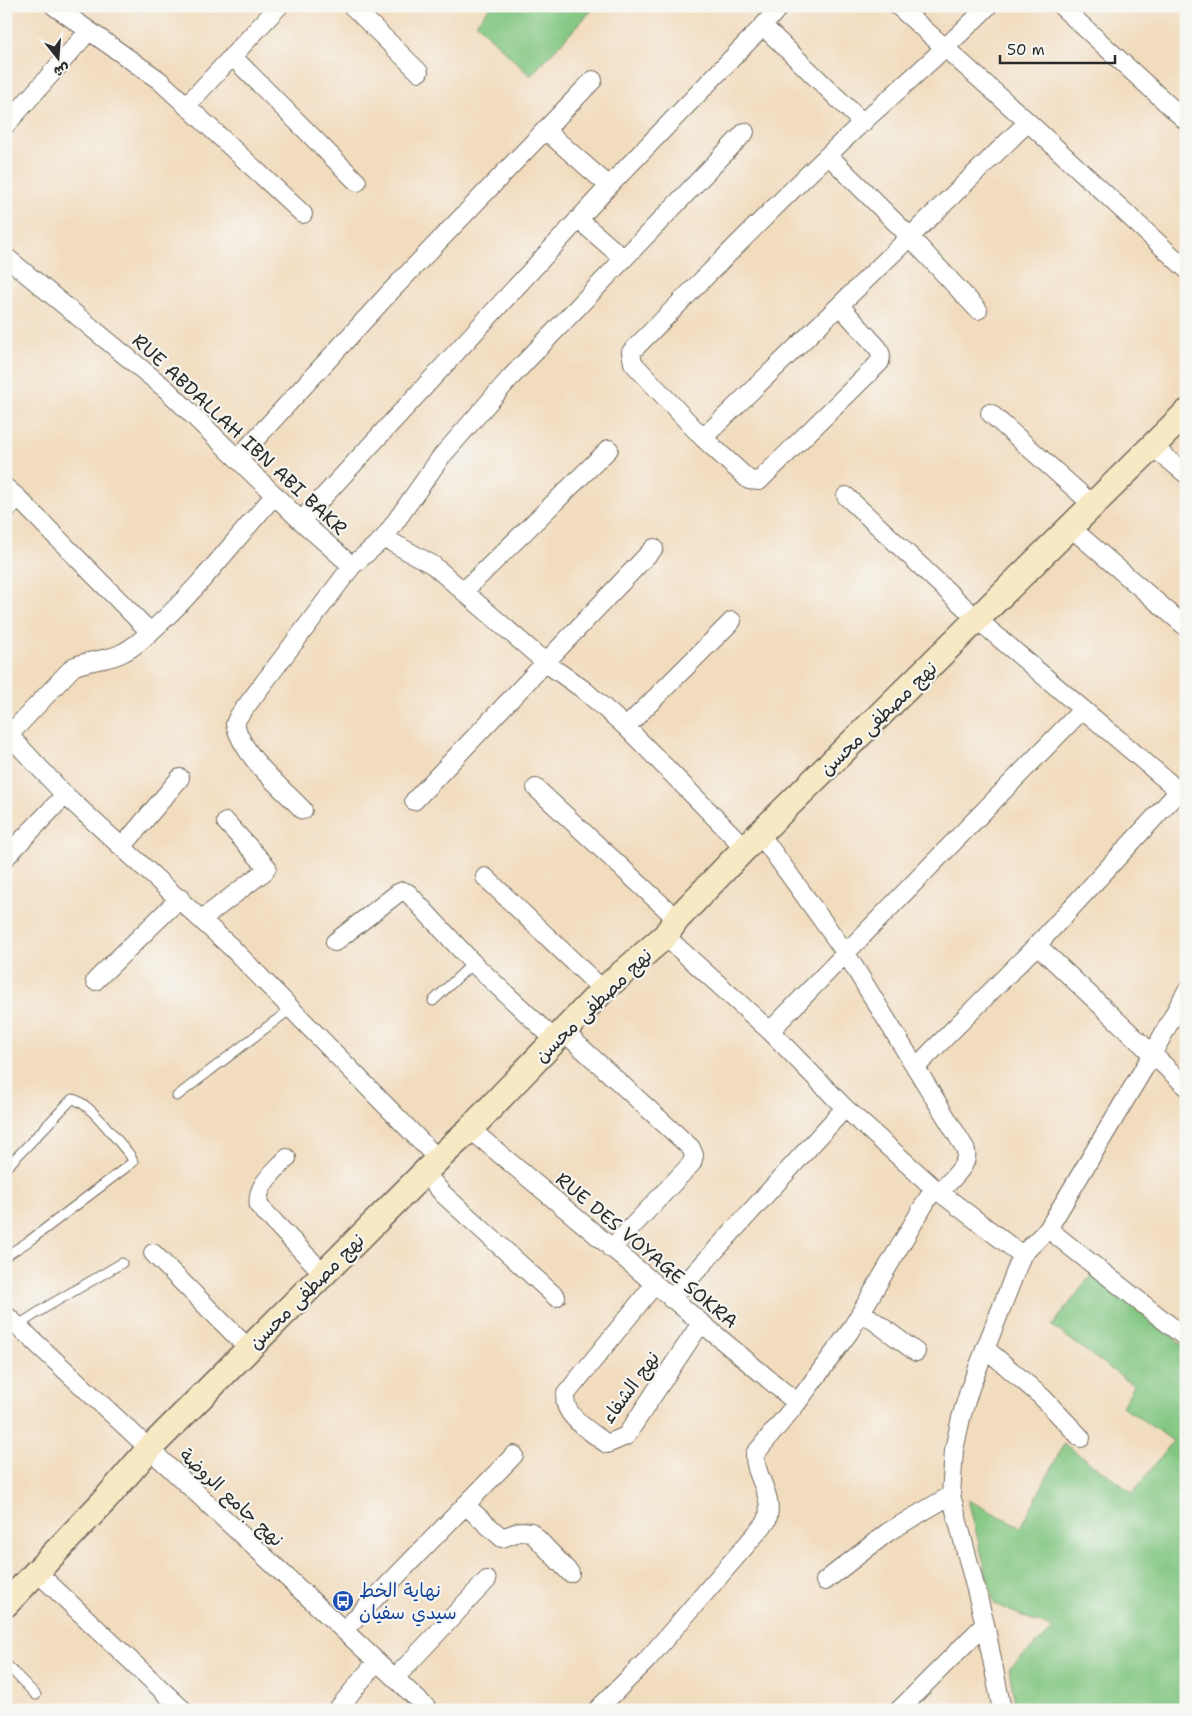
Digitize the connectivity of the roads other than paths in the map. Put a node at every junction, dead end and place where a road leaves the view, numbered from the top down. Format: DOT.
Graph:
graph roads {
  1 [pos="54,6"];
  2 [pos="279,6"];
  3 [pos="352,6"];
  4 [pos="780,6"];
  5 [pos="898,6"];
  6 [pos="988,6"];
  7 [pos="1061,6"];
  8 [pos="763,26"];
  9 [pos="88,32"];
  10 [pos="945,50"];
  11 [pos="232,56"];
  12 [pos="419,72"];
  13 [pos="593,80"];
  14 [pos="186,106"];
  15 [pos="1186,121"];
  16 [pos="1028,122"];
  17 [pos="863,123"];
  18 [pos="6,125"];
  19 [pos="545,130"];
  20 [pos="745,132"];
  21 [pos="829,156"];
  22 [pos="358,182"];
  23 [pos="609,186"];
  24 [pos="303,214"];
  25 [pos="578,220"];
  26 [pos="909,236"];
  27 [pos="6,257"];
  28 [pos="624,259"];
  29 [pos="1186,270"];
  30 [pos="840,306"];
  31 [pos="978,310"];
  32 [pos="990,413"];
  33 [pos="1186,414"];
  34 [pos="703,438"];
  35 [pos="1152,446"];
  36 [pos="609,449"];
  37 [pos="238,458"];
  38 [pos="1186,474"];
  39 [pos="274,495"];
  40 [pos="846,496"];
  41 [pos="10,499"];
  42 [pos="1092,504"];
  43 [pos="301,521"];
  44 [pos="1070,527"];
  45 [pos="384,538"];
  46 [pos="654,548"];
  47 [pos="352,566"];
  48 [pos="464,591"];
  49 [pos="978,620"];
  50 [pos="732,621"];
  51 [pos="1186,627"];
  52 [pos="150,632"];
  53 [pos="546,663"];
  54 [pos="1083,709"];
  55 [pos="626,727"];
  56 [pos="8,733"];
  57 [pos="180,778"];
  58 [pos="536,788"];
  59 [pos="1182,794"];
  60 [pos="65,795"];
  61 [pos="414,800"];
  62 [pos="303,810"];
  63 [pos="226,822"];
  64 [pos="752,841"];
  65 [pos="122,846"];
  66 [pos="6,858"];
  67 [pos="485,877"];
  68 [pos="180,898"];
  69 [pos="202,919"];
  70 [pos="671,927"];
  71 [pos="335,942"];
  72 [pos="1037,945"];
  73 [pos="845,952"];
  74 [pos="473,964"];
  75 [pos="95,981"];
  76 [pos="604,990"];
  77 [pos="1186,992"];
  78 [pos="433,1001"];
  79 [pos="292,1008"];
  80 [pos="770,1031"];
  81 [pos="559,1035"];
  82 [pos="1152,1055"];
  83 [pos="917,1066"];
  84 [pos="1186,1086"];
  85 [pos="177,1096"];
  86 [pos="845,1108"];
  87 [pos="470,1129"];
  88 [pos="287,1158"];
  89 [pos="431,1166"];
  90 [pos="6,1168"];
  91 [pos="937,1190"];
  92 [pos="1048,1229"];
  93 [pos="611,1249"];
  94 [pos="153,1253"];
  95 [pos="1022,1255"];
  96 [pos="6,1256"];
  97 [pos="122,1264"];
  98 [pos="324,1274"];
  99 [pos="654,1285"];
  100 [pos="556,1297"];
  101 [pos="671,1299"];
  102 [pos="862,1312"];
  103 [pos="12,1321"];
  104 [pos="700,1323"];
  105 [pos="1186,1338"];
  106 [pos="985,1348"];
  107 [pos="249,1349"];
  108 [pos="916,1352"];
  109 [pos="797,1402"];
  110 [pos="1081,1438"];
  111 [pos="149,1449"];
  112 [pos="514,1455"];
  113 [pos="951,1495"];
  114 [pos="465,1505"];
  115 [pos="37,1572"];
  116 [pos="570,1573"];
  117 [pos="487,1580"];
  118 [pos="825,1581"];
  119 [pos="6,1604"];
  120 [pos="985,1624"];
  121 [pos="344,1630"];
  122 [pos="377,1661"];
  123 [pos="6,1664"];
  124 [pos="395,1678"];
  125 [pos="36,1695"];
  126 [pos="425,1709"];
  127 [pos="183,1710"];
  128 [pos="338,1710"];
  129 [pos="596,1710"];
  130 [pos="899,1710"];
  131 [pos="1002,1710"];
  1 -- 9 [label="street"];
  2 -- 11 [label="street"];
  3 -- 12 [label="street"];
  4 -- 8 [label="street"];
  5 -- 10 [label="street"];
  6 -- 10 [label="street"];
  7 -- 15 [label="street"];
  8 -- 17 [label="street"];
  8 -- 23 [label="street"];
  9 -- 14 [label="street"];
  9 -- 18 [label="street"];
  10 -- 16 [label="street"];
  10 -- 17 [label="street"];
  11 -- 14 [label="street"];
  11 -- 22 [label="street"];
  13 -- 19 [label="street"];
  14 -- 24 [label="street"];
  16 -- 26 [label="street"];
  16 -- 29 [label="street"];
  17 -- 21 [label="street"];
  19 -- 23 [label="street"];
  19 -- 37 [label="street"];
  20 -- 28 [label="street"];
  21 -- 26 [label="street"];
  21 -- 34 [label="street"];
  23 -- 25 [label="street"];
  25 -- 28 [label="street"];
  25 -- 43 [label="street"];
  26 -- 30 [label="street"];
  26 -- 31 [label="street"];
  27 -- 37 [label="street, RUE ABDALLAH IBN ABI BAKR"];
  28 -- 45 [label="street"];
  30 -- 34 [label="street"];
  30 -- 34 [label="street"];
  32 -- 42 [label="street"];
  33 -- 35 [label="main road, نهج مصطفى محسن"];
  35 -- 38 [label="street"];
  35 -- 42 [label="main road, نهج مصطفى محسن"];
  36 -- 48 [label="street"];
  37 -- 39 [label="street, RUE ABDALLAH IBN ABI BAKR"];
  39 -- 43 [label="street, RUE ABDALLAH IBN ABI BAKR"];
  39 -- 52 [label="street"];
  40 -- 49 [label="street"];
  41 -- 52 [label="street"];
  42 -- 44 [label="main road, نهج مصطفى محسن"];
  43 -- 47 [label="street, RUE ABDALLAH IBN ABI BAKR"];
  44 -- 49 [label="main road, نهج مصطفى محسن"];
  44 -- 51 [label="street"];
  45 -- 47 [label="street"];
  45 -- 48 [label="street"];
  46 -- 53 [label="street"];
  47 -- 62 [label="street"];
  48 -- 53 [label="street"];
  49 -- 54 [label="street"];
  49 -- 64 [label="main road, نهج مصطفى محسن"];
  50 -- 55 [label="street"];
  52 -- 56 [label="street"];
  53 -- 55 [label="street"];
  53 -- 61 [label="street"];
  54 -- 59 [label="street"];
  54 -- 73 [label="street"];
  55 -- 64 [label="street"];
  56 -- 60 [label="street"];
  57 -- 65 [label="street"];
  58 -- 70 [label="street"];
  59 -- 72 [label="street"];
  60 -- 65 [label="street"];
  60 -- 66 [label="street"];
  63 -- 69 [label="street"];
  64 -- 70 [label="main road, نهج مصطفى محسن"];
  64 -- 73 [label="street"];
  65 -- 68 [label="street"];
  67 -- 76 [label="street"];
  68 -- 69 [label="street"];
  68 -- 75 [label="street"];
  69 -- 79 [label="street"];
  70 -- 76 [label="main road, نهج مصطفى محسن"];
  70 -- 80 [label="street"];
  71 -- 74 [label="street"];
  72 -- 82 [label="street"];
  72 -- 83 [label="street"];
  73 -- 80 [label="street"];
  73 -- 83 [label="street"];
  74 -- 78 [label="lane"];
  74 -- 81 [label="street"];
  76 -- 81 [label="main road, نهج مصطفى محسن"];
  77 -- 82 [label="street"];
  79 -- 85 [label="lane"];
  79 -- 89 [label="street"];
  80 -- 86 [label="street"];
  81 -- 87 [label="main road, نهج مصطفى محسن"];
  81 -- 93 [label="street"];
  82 -- 84 [label="street"];
  82 -- 92 [label="street"];
  83 -- 91 [label="street"];
  86 -- 91 [label="street"];
  86 -- 101 [label="street"];
  87 -- 89 [label="main road, نهج مصطفى محسن"];
  87 -- 93 [label="street, RUE DES VOYAGE SOKRA"];
  88 -- 98 [label="street"];
  89 -- 98 [label="main road, نهج مصطفى محسن"];
  89 -- 100 [label="street"];
  90 -- 96 [label="lane"];
  91 -- 95 [label="street"];
  91 -- 102 [label="street"];
  92 -- 95 [label="street"];
  92 -- 105 [label="street"];
  93 -- 99 [label="street, RUE DES VOYAGE SOKRA"];
  94 -- 107 [label="street"];
  95 -- 106 [label="street"];
  97 -- 103 [label="lane"];
  98 -- 107 [label="main road, نهج مصطفى محسن"];
  99 -- 101 [label="street, RUE DES VOYAGE SOKRA"];
  99 -- 104 [label="street, نهج الشفاء"];
  101 -- 104 [label="street, RUE DES VOYAGE SOKRA"];
  102 -- 108 [label="street"];
  102 -- 109 [label="street"];
  103 -- 111 [label="street, نهج جامع الروضة"];
  104 -- 109 [label="street, RUE DES VOYAGE SOKRA"];
  106 -- 110 [label="street"];
  106 -- 113 [label="street"];
  107 -- 111 [label="main road, نهج مصطفى محسن"];
  109 -- 129 [label="street"];
  111 -- 115 [label="main road, نهج مصطفى محسن"];
  111 -- 121 [label="street, نهج جامع الروضة"];
  112 -- 114 [label="street"];
  113 -- 118 [label="street"];
  113 -- 120 [label="street"];
  114 -- 116 [label="street"];
  114 -- 121 [label="street"];
  115 -- 119 [label="main road, نهج مصطفى محسن"];
  115 -- 127 [label="street"];
  117 -- 124 [label="street"];
  120 -- 130 [label="street"];
  120 -- 131 [label="street"];
  121 -- 122 [label="street, نهج جامع الروضة"];
  122 -- 124 [label="street, نهج جامع الروضة"];
  122 -- 128 [label="street"];
  123 -- 125 [label="lane"];
  124 -- 126 [label="street, نهج جامع الروضة"];
}
